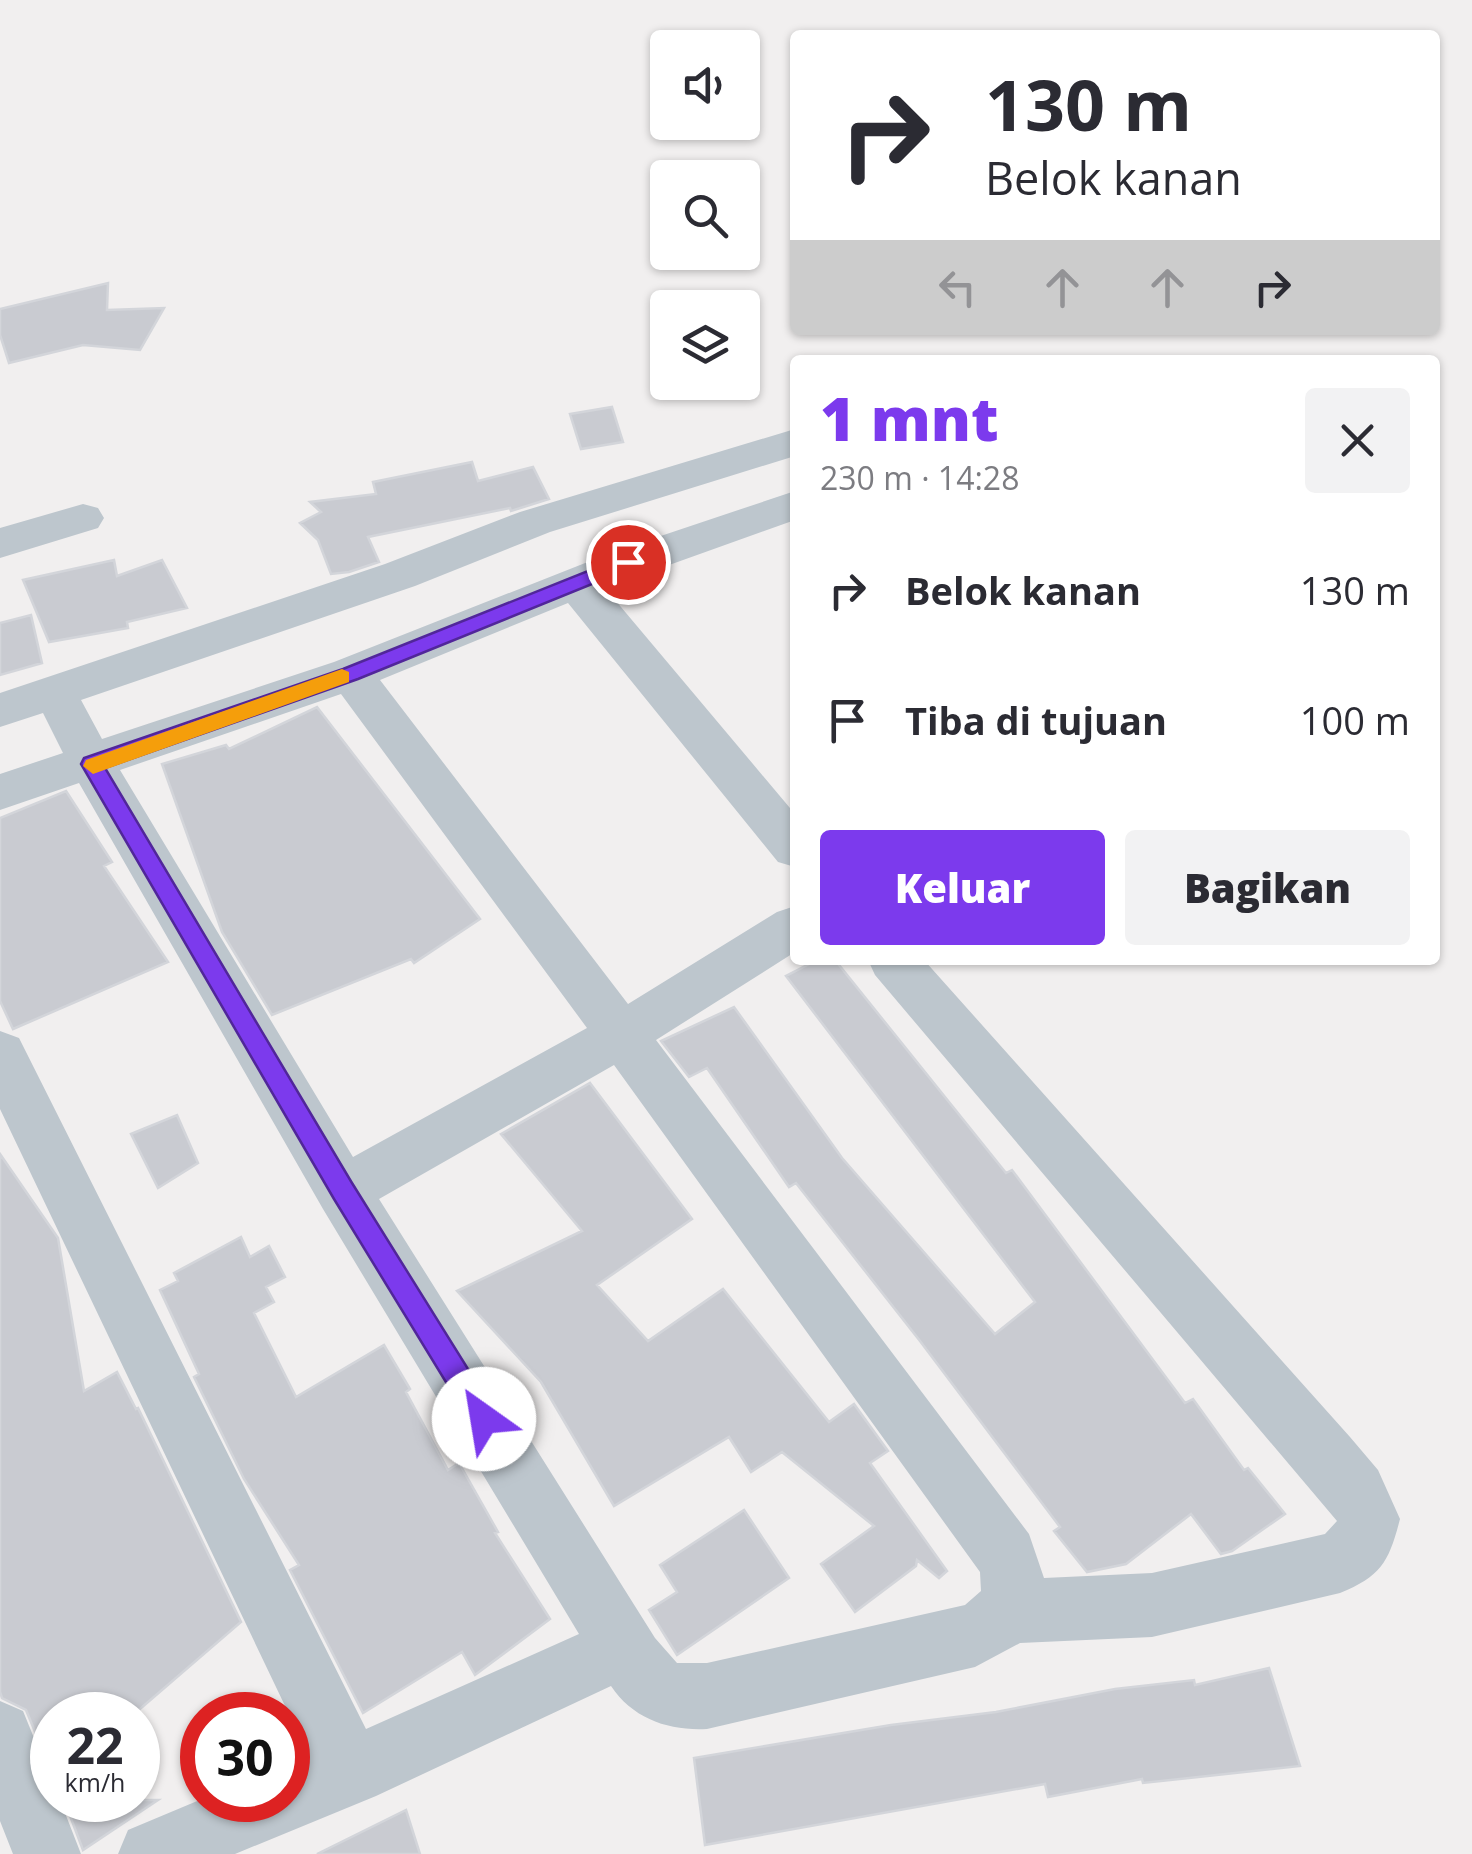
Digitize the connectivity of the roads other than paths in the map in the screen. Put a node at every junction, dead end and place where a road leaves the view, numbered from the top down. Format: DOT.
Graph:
graph roads {
  1 [pos="790,444"];
  2 [pos="790,507"];
  3 [pos="83,518"];
  4 [pos="0,543"];
  5 [pos="576,582"];
  6 [pos="350,674"];
  7 [pos="0,710"];
  8 [pos="72,726"];
  9 [pos="0,792"];
  10 [pos="790,842"];
  11 [pos="790,929"];
  12 [pos="897,965"];
  13 [pos="623,1034"];
  14 [pos="0,1054"];
  15 [pos="343,1191"];
  16 [pos="1007,1612"];
  17 [pos="624,1647"];
  18 [pos="0,1734"];
  19 [pos="352,1772"];
  20 [pos="310,1789"];
  21 [pos="230,1822"];
  22 [pos="46,1854"];
  23 [pos="152,1854"];
  1 -- 8 [label="street"];
  2 -- 5 [label="street"];
  3 -- 4 [label="street"];
  5 -- 6 [label="street"];
  5 -- 10 [label="street"];
  6 -- 8 [label="street"];
  6 -- 13 [label="street"];
  7 -- 8 [label="street"];
  8 -- 9 [label="street"];
  8 -- 15 [label="street"];
  11 -- 13 [label="street"];
  12 -- 16 [label="street"];
  13 -- 15 [label="street"];
  13 -- 16 [label="street"];
  14 -- 19 [label="street"];
  15 -- 17 [label="street"];
  16 -- 17 [label="street"];
  17 -- 19 [label="street"];
  18 -- 22 [label="street"];
  19 -- 20 [label="street"];
  21 -- 23 [label="street"];
}
